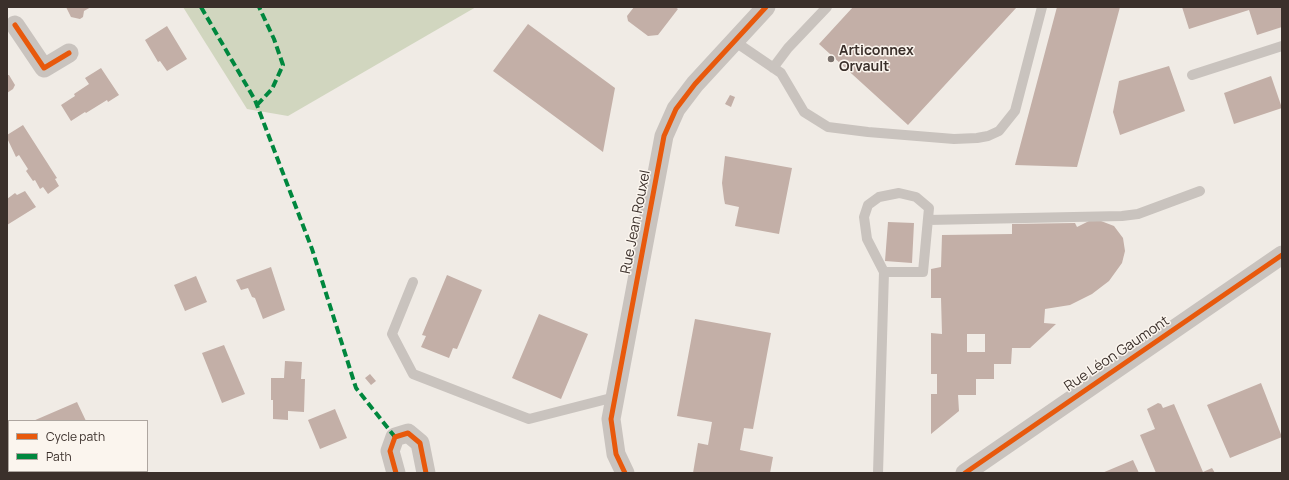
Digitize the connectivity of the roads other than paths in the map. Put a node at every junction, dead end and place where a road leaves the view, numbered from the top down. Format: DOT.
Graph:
graph roads {
  1 [pos="766,7"];
  2 [pos="827,7"];
  3 [pos="1042,7"];
  4 [pos="10,23"];
  5 [pos="734,41"];
  6 [pos="1282,46"];
  7 [pos="69,53"];
  8 [pos="777,70"];
  9 [pos="1192,75"];
  10 [pos="1200,191"];
  11 [pos="928,220"];
  12 [pos="1282,255"];
  13 [pos="884,272"];
  14 [pos="413,282"];
  15 [pos="615,397"];
  16 [pos="396,473"];
  17 [pos="426,473"];
  18 [pos="625,473"];
  19 [pos="878,473"];
  20 [pos="965,473"];
  1 -- 5 [label="street, Rue Jean Rouxel"];
  2 -- 8 [label="lane"];
  3 -- 8 [label="lane"];
  4 -- 7 [label="street"];
  5 -- 8 [label="lane"];
  5 -- 15 [label="street, Rue Jean Rouxel"];
  6 -- 9 [label="lane"];
  10 -- 11 [label="lane"];
  11 -- 13 [label="lane"];
  11 -- 13 [label="lane"];
  12 -- 20 [label="street, Rue Léon Gaumont"];
  13 -- 19 [label="lane"];
  14 -- 15 [label="lane"];
  15 -- 18 [label="street, Rue Jean Rouxel"];
  16 -- 17 [label="street"];
}
